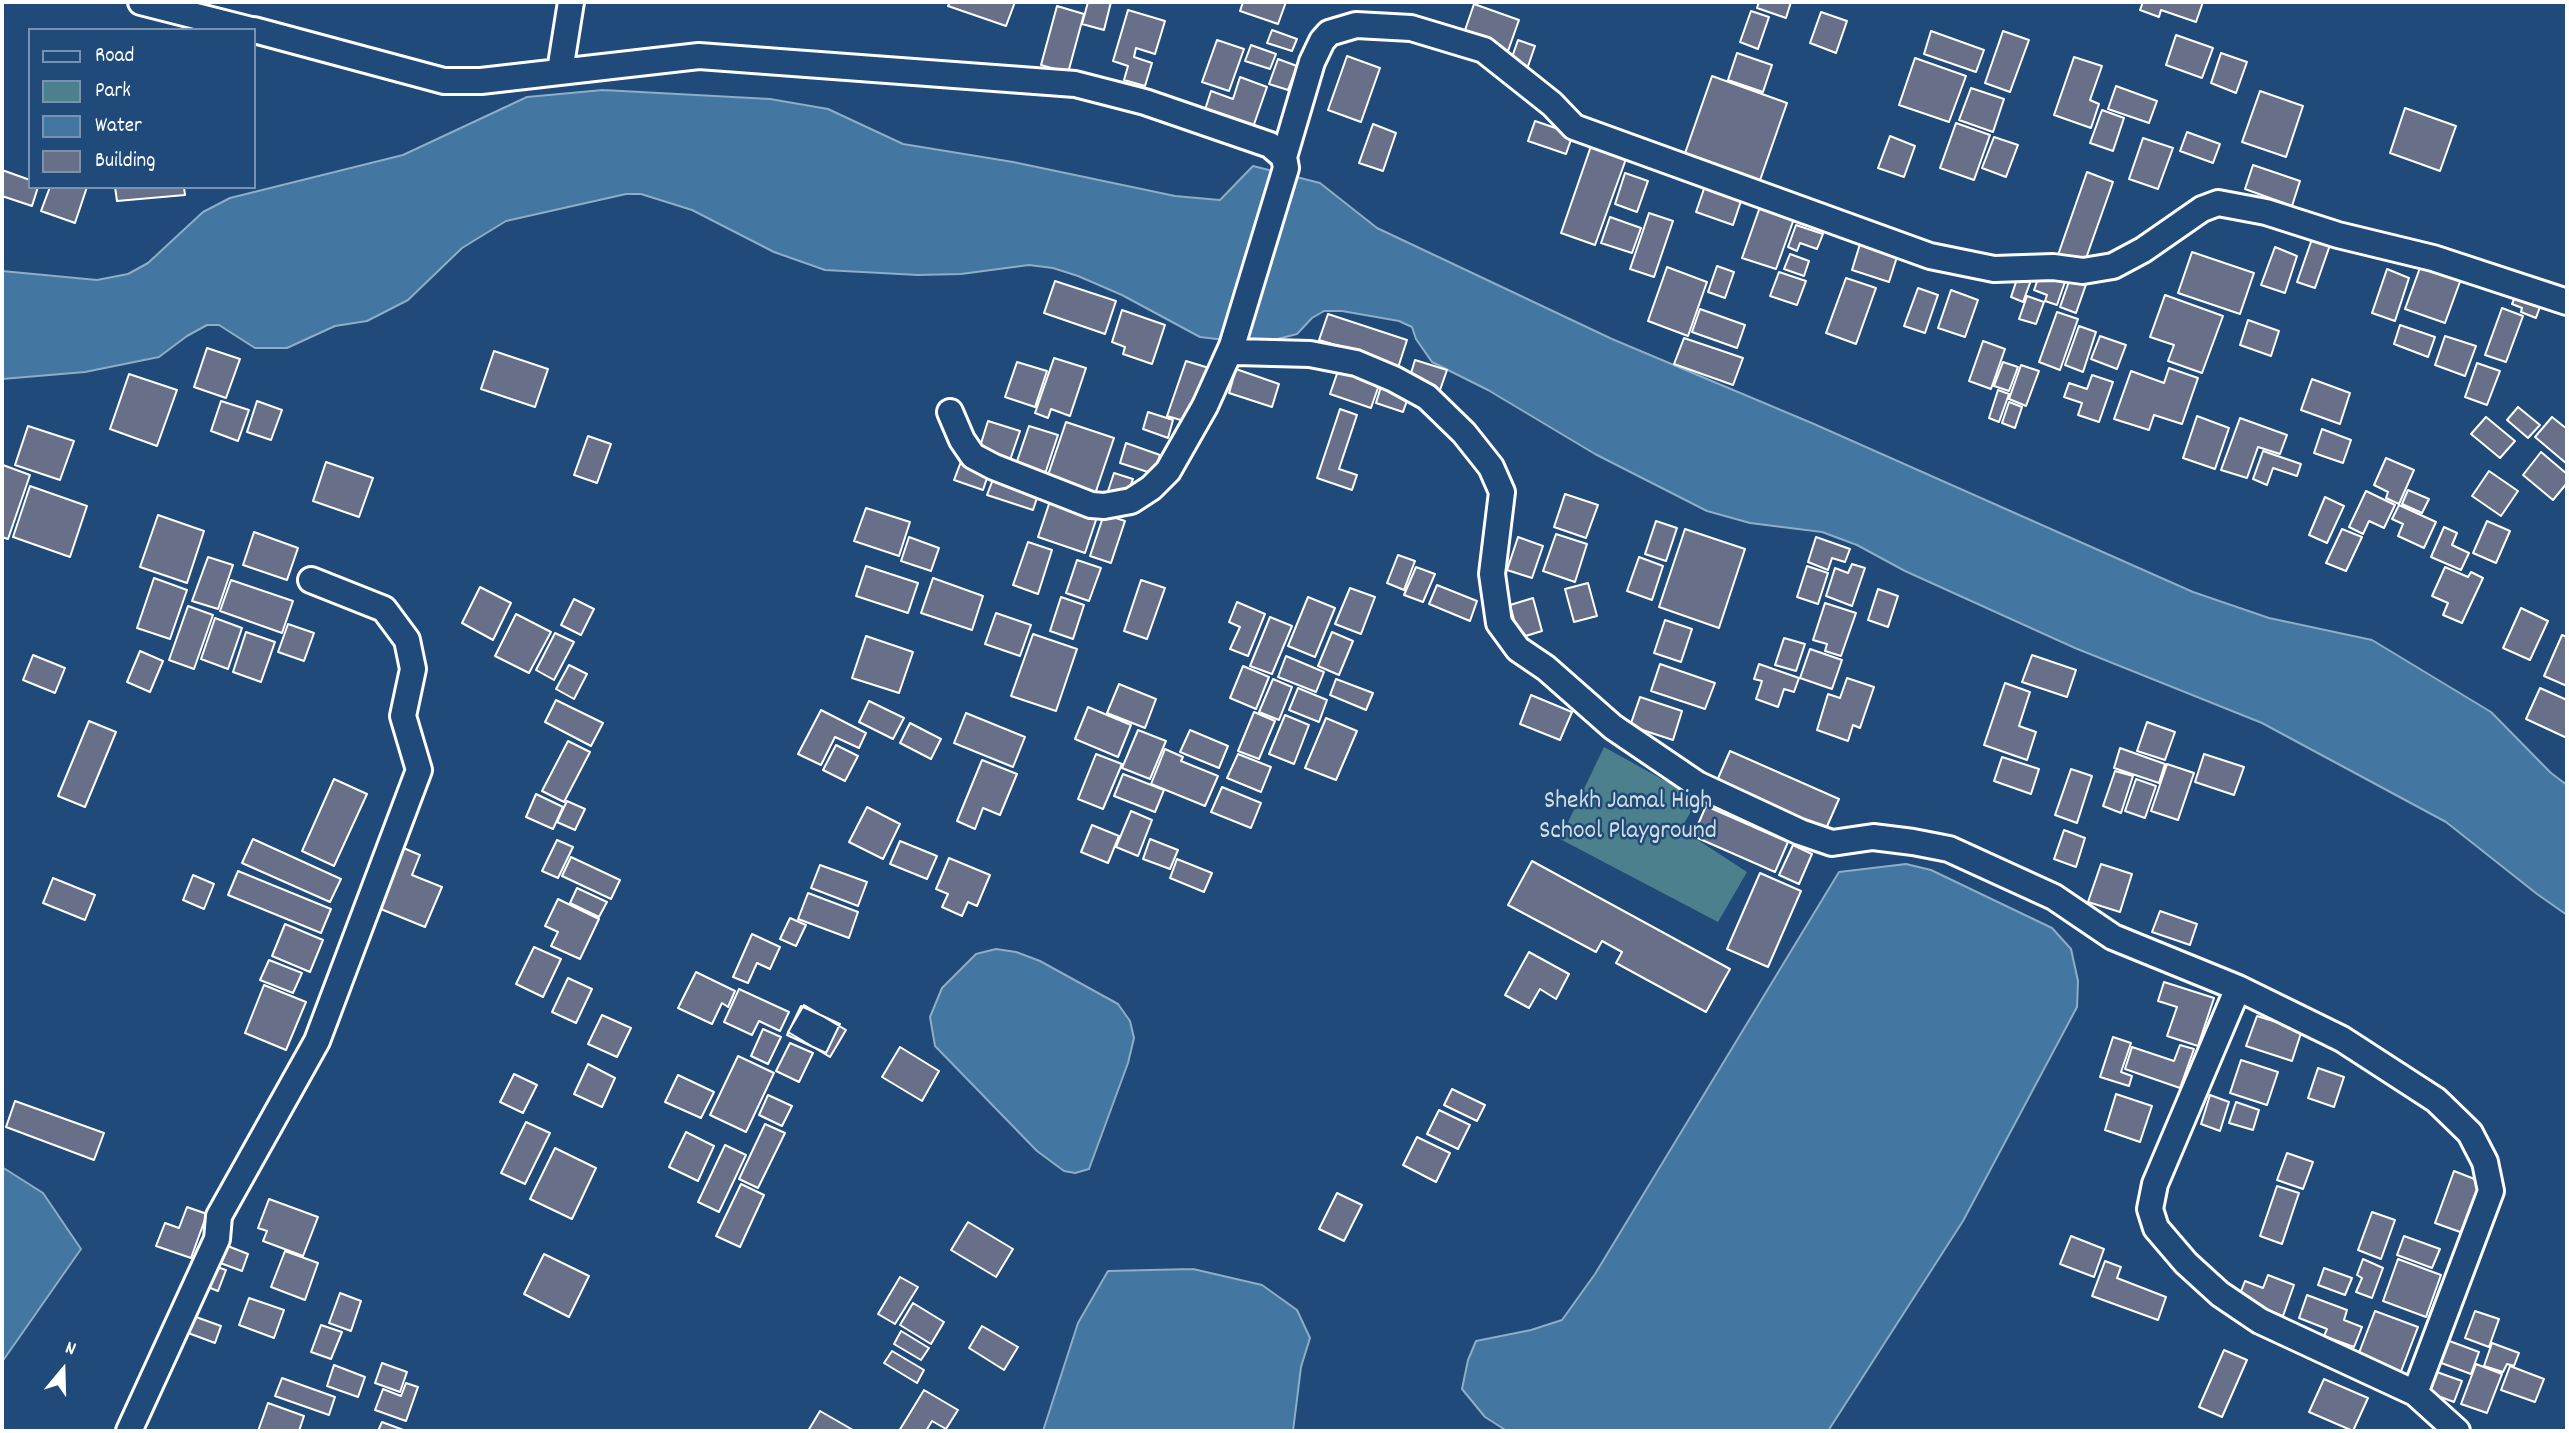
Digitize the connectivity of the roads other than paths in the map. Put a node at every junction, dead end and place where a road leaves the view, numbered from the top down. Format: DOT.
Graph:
graph roads {
  1 [pos="141,2"];
  2 [pos="572,2"];
  3 [pos="245,28"];
  4 [pos="256,31"];
  5 [pos="560,71"];
  6 [pos="1285,162"];
  7 [pos="2567,302"];
  8 [pos="1233,345"];
  9 [pos="950,412"];
  10 [pos="311,580"];
  11 [pos="2238,988"];
  12 [pos="2415,1393"];
  13 [pos="129,1431"];
  14 [pos="2456,1431"];
  1 -- 3 [label="street"];
  2 -- 5 [label="street"];
  4 -- 5 [label="street"];
  5 -- 6 [label="street"];
  6 -- 7 [label="street"];
  6 -- 8 [label="street"];
  8 -- 9 [label="street"];
  8 -- 11 [label="street"];
  10 -- 13 [label="street"];
  11 -- 12 [label="street"];
  11 -- 12 [label="street"];
  12 -- 14 [label="street"];
}
